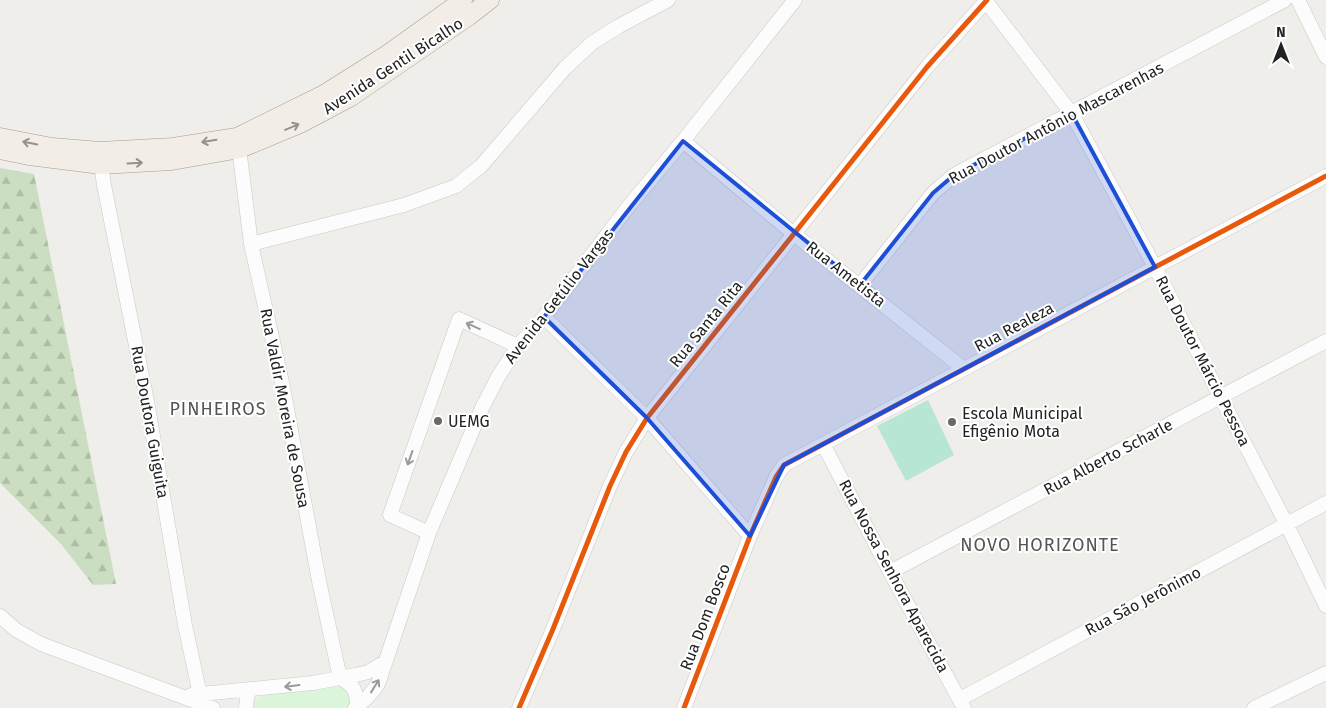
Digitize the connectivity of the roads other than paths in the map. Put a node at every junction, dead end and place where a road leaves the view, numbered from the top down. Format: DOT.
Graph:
graph roads {
  1 [pos="464,0"];
  2 [pos="490,0"];
  3 [pos="668,0"];
  4 [pos="794,0"];
  5 [pos="986,0"];
  6 [pos="1285,0"];
  7 [pos="1298,0"];
  8 [pos="1326,57"];
  9 [pos="1072,114"];
  10 [pos="0,137"];
  11 [pos="683,141"];
  12 [pos="239,143"];
  13 [pos="0,150"];
  14 [pos="100,158"];
  15 [pos="1326,176"];
  16 [pos="794,234"];
  17 [pos="251,244"];
  18 [pos="1155,267"];
  19 [pos="860,285"];
  20 [pos="544,317"];
  21 [pos="1326,341"];
  22 [pos="518,346"];
  23 [pos="964,368"];
  24 [pos="1220,396"];
  25 [pos="647,418"];
  26 [pos="823,444"];
  27 [pos="1326,503"];
  28 [pos="1287,525"];
  29 [pos="429,533"];
  30 [pos="750,536"];
  31 [pos="890,572"];
  32 [pos="1326,606"];
  33 [pos="0,616"];
  34 [pos="386,662"];
  35 [pos="1326,673"];
  36 [pos="340,678"];
  37 [pos="250,690"];
  38 [pos="205,702"];
  39 [pos="962,703"];
  40 [pos="358,707"];
  41 [pos="246,708"];
  42 [pos="519,708"];
  43 [pos="684,708"];
  44 [pos="1254,708"];
  1 -- 12 [label="main road, Avenida Gentil Bicalho"];
  12 -- 2 [label="main road, Avenida Gentil Bicalho, one-way"];
  3 -- 17 [label="street"];
  4 -- 11 [label="street, Avenida Getúlio Vargas"];
  5 -- 9 [label="street, Rua Doutor Márcio Pessoa"];
  5 -- 16 [label="street, Rua Santa Rita"];
  6 -- 9 [label="street, Rua Doutor Antônio Mascarenhas"];
  7 -- 8 [label="street"];
  9 -- 18 [label="street, Rua Doutor Márcio Pessoa"];
  9 -- 19 [label="street, Rua Doutor Antônio Mascarenhas"];
  14 -- 10 [label="main road, Avenida Gentil Bicalho, one-way"];
  11 -- 16 [label="street, Rua Ametista"];
  11 -- 20 [label="street, Avenida Getúlio Vargas"];
  12 -- 14 [label="main road, Avenida Gentil Bicalho"];
  12 -- 17 [label="street, Rua Valdir Moreira de Sousa"];
  13 -- 14 [label="main road, Avenida Gentil Bicalho"];
  14 -- 38 [label="street, Rua Doutora Guiguita"];
  15 -- 18 [label="street, Rua Realeza"];
  16 -- 19 [label="street, Rua Ametista"];
  16 -- 25 [label="street, Rua Santa Rita"];
  17 -- 36 [label="street, Rua Valdir Moreira de Sousa"];
  18 -- 23 [label="street, Rua Realeza"];
  18 -- 24 [label="street, Rua Doutor Márcio Pessoa"];
  19 -- 23 [label="street, Rua Ametista"];
  20 -- 22 [label="street, Avenida Getúlio Vargas"];
  20 -- 25 [label="street"];
  21 -- 24 [label="street, Rua Alberto Scharle"];
  22 -- 29 [label="street, Avenida Getúlio Vargas"];
  22 -- 29 [label="street, one-way"];
  23 -- 26 [label="street, Rua Realeza"];
  24 -- 28 [label="street, Rua Doutor Márcio Pessoa"];
  24 -- 31 [label="street, Rua Alberto Scharle"];
  25 -- 30 [label="street"];
  25 -- 42 [label="street, Rua Santa Rita"];
  26 -- 30 [label="street, Rua Realeza"];
  26 -- 31 [label="street, Rua Nossa Senhora Aparecida"];
  27 -- 28 [label="street, Rua São Jerônimo"];
  28 -- 32 [label="street, Rua Doutor Márcio Pessoa"];
  28 -- 39 [label="street, Rua São Jerônimo"];
  29 -- 34 [label="street, Avenida Getúlio Vargas"];
  30 -- 43 [label="street, Rua Dom Bosco"];
  31 -- 39 [label="street, Rua Nossa Senhora Aparecida"];
  33 -- 38 [label="street"];
  34 -- 36 [label="street"];
  40 -- 34 [label="street, Avenida Getúlio Vargas, one-way"];
  35 -- 44 [label="street"];
  36 -- 37 [label="street, one-way"];
  36 -- 40 [label="street"];
  37 -- 38 [label="street"];
  37 -- 41 [label="street"];
}
